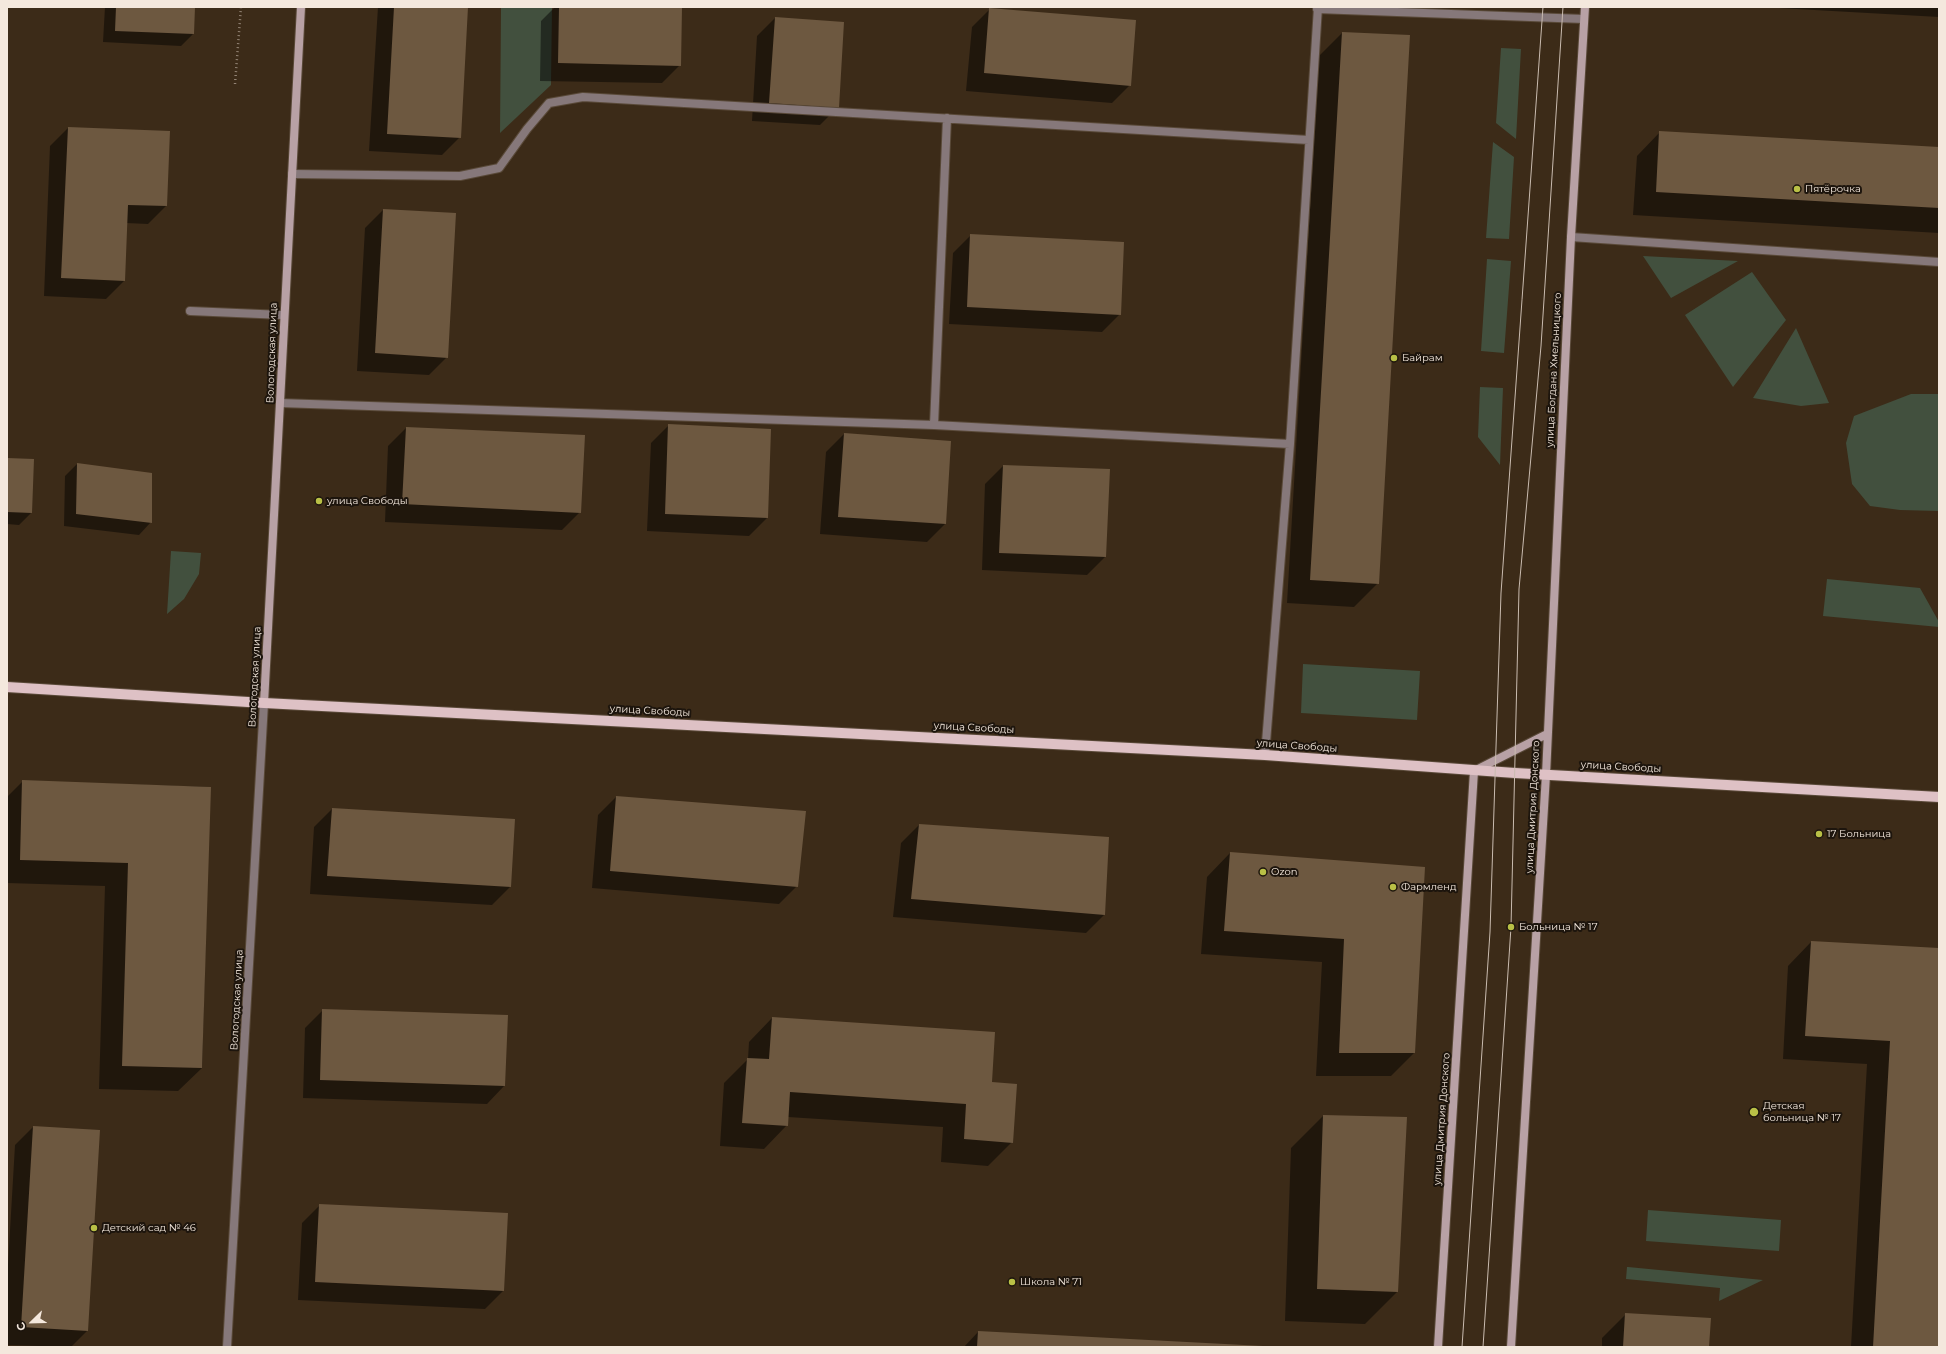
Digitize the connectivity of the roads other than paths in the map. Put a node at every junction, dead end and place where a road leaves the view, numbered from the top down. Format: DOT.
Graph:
graph roads {
  1 [pos="301,7"];
  2 [pos="1585,7"];
  3 [pos="1318,8"];
  4 [pos="1584,19"];
  5 [pos="947,118"];
  6 [pos="1309,140"];
  7 [pos="292,174"];
  8 [pos="1571,237"];
  9 [pos="1939,262"];
  10 [pos="190,311"];
  11 [pos="283,315"];
  12 [pos="280,403"];
  13 [pos="934,425"];
  14 [pos="1290,444"];
  15 [pos="7,687"];
  16 [pos="264,703"];
  17 [pos="1547,734"];
  18 [pos="1265,755"];
  19 [pos="1474,771"];
  20 [pos="1546,775"];
  21 [pos="1939,797"];
  22 [pos="227,1347"];
  23 [pos="1438,1347"];
  24 [pos="1511,1347"];
  1 -- 7 [label="main road, Вологодская улица"];
  2 -- 4 [label="main road, улица Богдана Хмельницкого"];
  3 -- 4 [label="street"];
  3 -- 6 [label="street"];
  4 -- 8 [label="main road, улица Богдана Хмельницкого"];
  5 -- 6 [label="street"];
  5 -- 7 [label="street"];
  5 -- 13 [label="street"];
  6 -- 14 [label="street"];
  7 -- 11 [label="main road, Вологодская улица"];
  8 -- 9 [label="street"];
  8 -- 17 [label="main road, улица Богдана Хмельницкого"];
  10 -- 11 [label="street"];
  11 -- 12 [label="main road, Вологодская улица"];
  12 -- 13 [label="street"];
  12 -- 16 [label="main road, Вологодская улица"];
  13 -- 14 [label="street"];
  14 -- 18 [label="street"];
  15 -- 16 [label="main road, улица Свободы"];
  16 -- 18 [label="main road, улица Свободы"];
  16 -- 22 [label="street, Вологодская улица"];
  17 -- 19 [label="main road, улица Дмитрия Донского"];
  17 -- 20 [label="main road, улица Дмитрия Донского"];
  18 -- 19 [label="main road, улица Свободы"];
  19 -- 20 [label="main road, улица Свободы"];
  19 -- 23 [label="main road, улица Дмитрия Донского"];
  20 -- 21 [label="main road, улица Свободы"];
  20 -- 24 [label="main road, улица Дмитрия Донского"];
}
